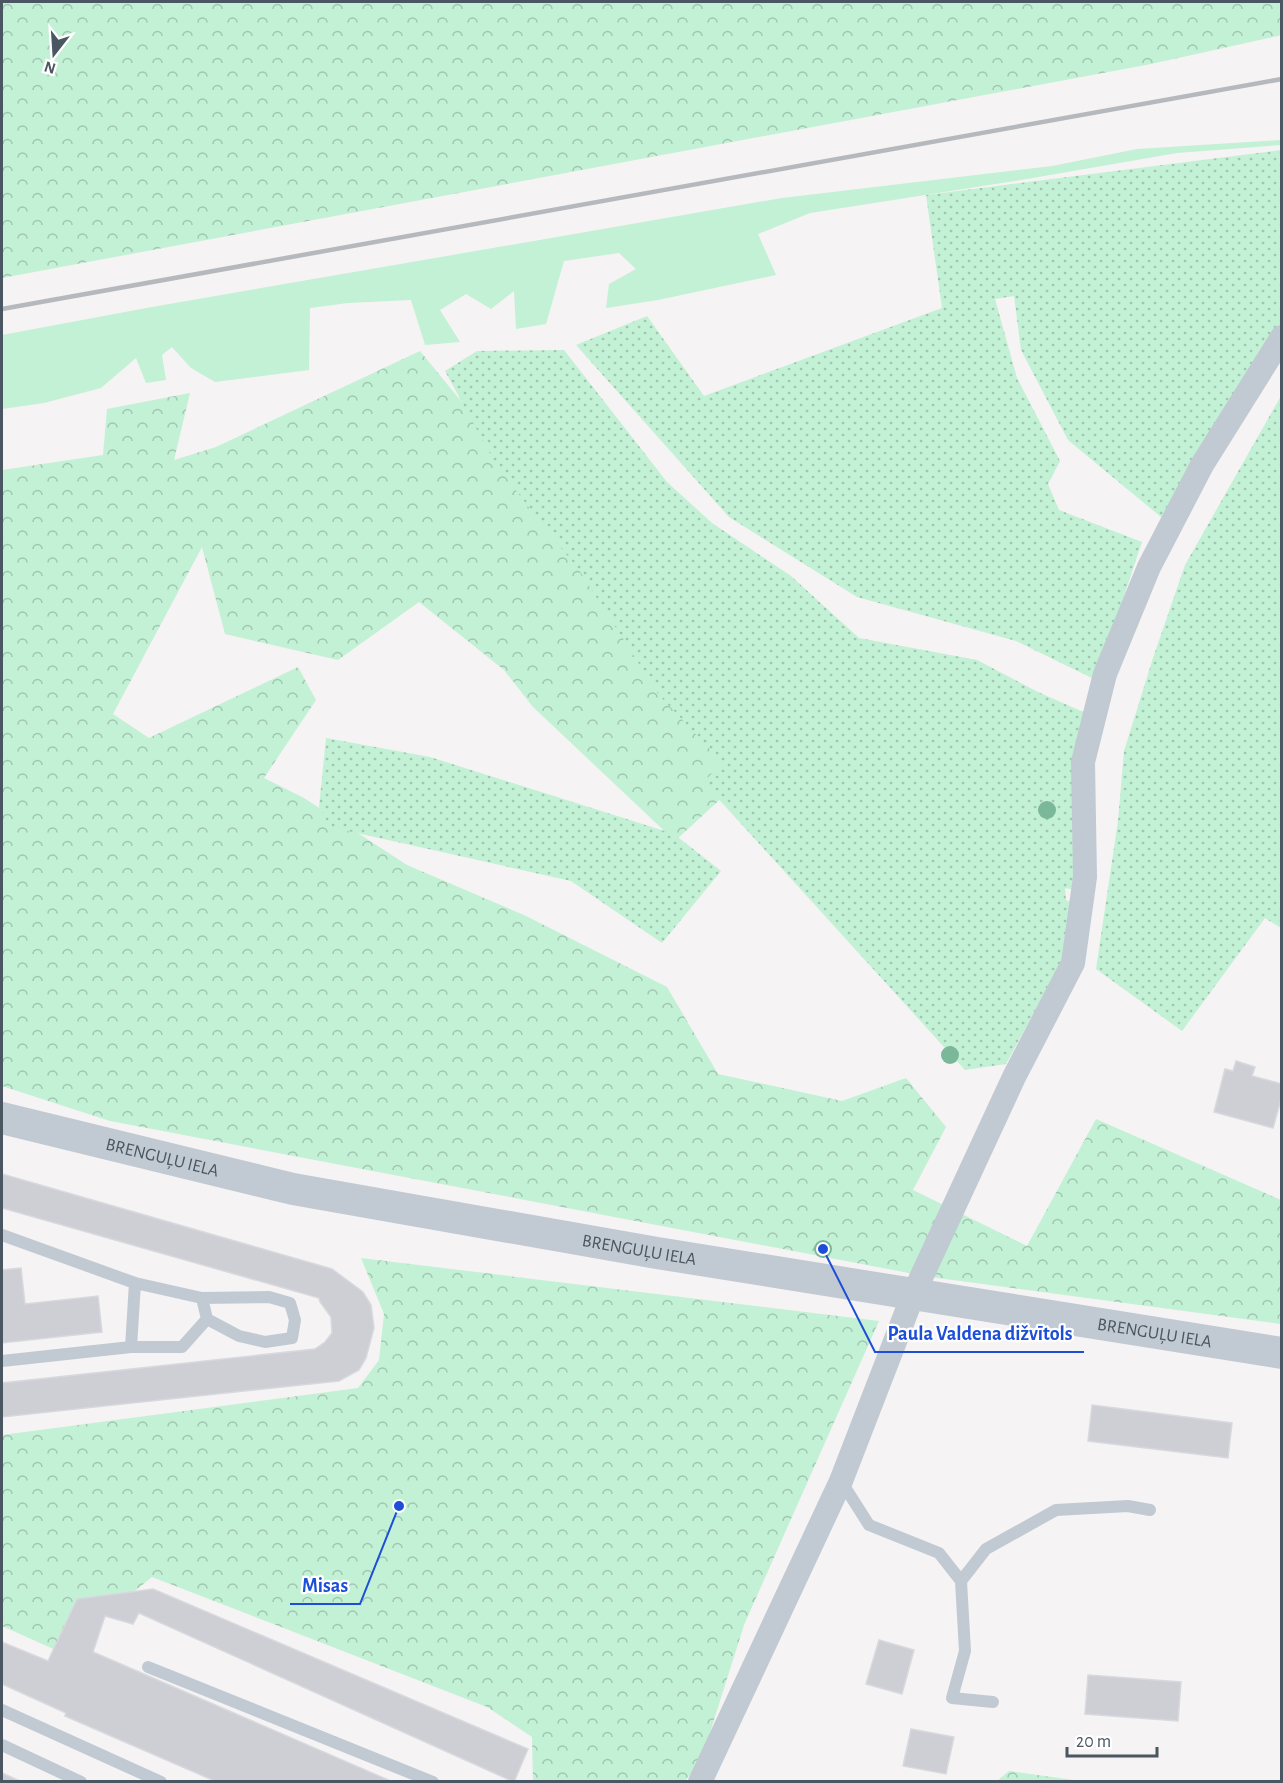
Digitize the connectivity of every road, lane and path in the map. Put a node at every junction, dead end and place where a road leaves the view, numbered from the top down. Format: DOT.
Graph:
graph roads {
  1 [pos="1281,337"];
  2 [pos="2,1118"];
  3 [pos="2,1235"];
  4 [pos="135,1283"];
  5 [pos="913,1295"];
  6 [pos="201,1298"];
  7 [pos="207,1319"];
  8 [pos="131,1347"];
  9 [pos="1281,1353"];
  10 [pos="2,1361"];
  11 [pos="841,1481"];
  12 [pos="1150,1510"];
  13 [pos="961,1581"];
  14 [pos="148,1667"];
  15 [pos="993,1701"];
  16 [pos="2,1710"];
  17 [pos="2,1745"];
  18 [pos="81,1782"];
  19 [pos="161,1782"];
  20 [pos="433,1782"];
  21 [pos="700,1782"];
  1 -- 5 [label="street"];
  2 -- 5 [label="street, BRENGUĻU IELA"];
  3 -- 4 [label="lane"];
  4 -- 6 [label="lane"];
  4 -- 8 [label="lane"];
  5 -- 9 [label="street, BRENGUĻU IELA"];
  5 -- 11 [label="street"];
  6 -- 7 [label="lane"];
  6 -- 7 [label="lane"];
  7 -- 8 [label="lane"];
  8 -- 10 [label="lane"];
  11 -- 13 [label="lane"];
  11 -- 21 [label="street"];
  12 -- 13 [label="lane"];
  13 -- 15 [label="lane"];
  14 -- 20 [label="lane"];
  16 -- 19 [label="lane"];
  17 -- 18 [label="lane"];
}
